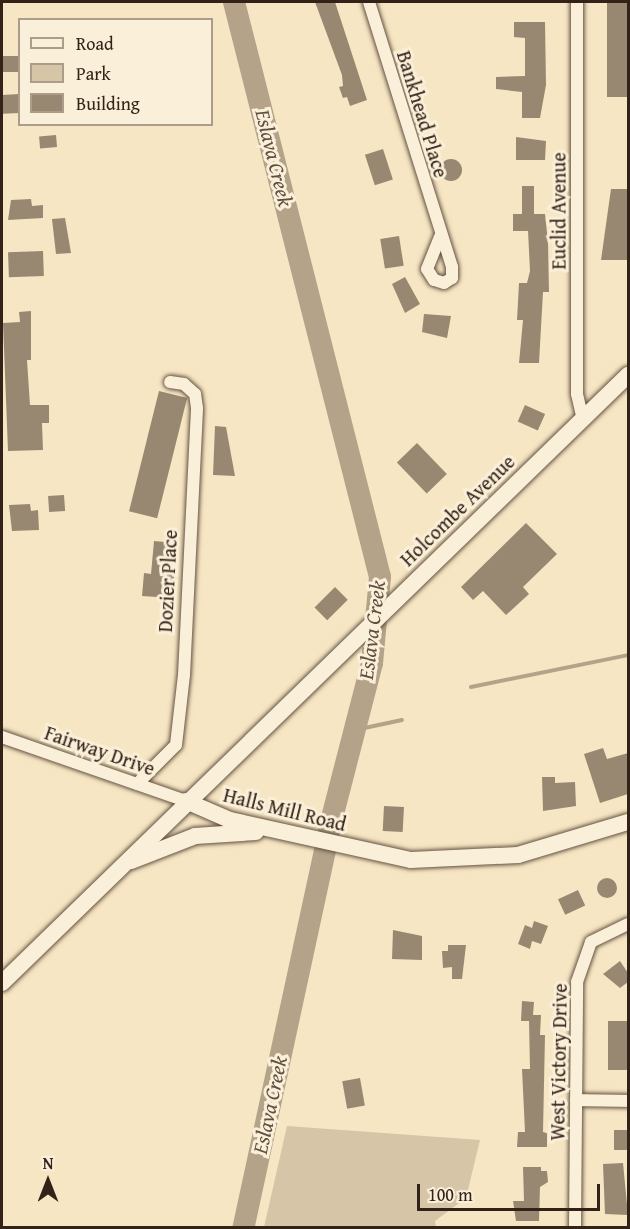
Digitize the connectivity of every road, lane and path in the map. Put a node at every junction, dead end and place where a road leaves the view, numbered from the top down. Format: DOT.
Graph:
graph roads {
  1 [pos="369,2"];
  2 [pos="577,2"];
  3 [pos="440,237"];
  4 [pos="628,375"];
  5 [pos="170,382"];
  6 [pos="583,419"];
  7 [pos="2,737"];
  8 [pos="137,784"];
  9 [pos="186,801"];
  10 [pos="628,822"];
  11 [pos="289,832"];
  12 [pos="119,867"];
  13 [pos="628,924"];
  14 [pos="2,983"];
  15 [pos="576,1100"];
  16 [pos="628,1101"];
  17 [pos="575,1227"];
  1 -- 3 [label="street, Bankhead Place"];
  2 -- 6 [label="street, Euclid Avenue"];
  4 -- 6 [label="street, Holcombe Avenue"];
  5 -- 8 [label="street, Dozier Place"];
  6 -- 9 [label="street, Holcombe Avenue"];
  7 -- 8 [label="street, Fairway Drive"];
  8 -- 9 [label="street, Fairway Drive"];
  9 -- 11 [label="street, Halls Mill Road"];
  9 -- 12 [label="street"];
  10 -- 11 [label="street, Halls Mill Road"];
  11 -- 12 [label="street"];
  12 -- 14 [label="street"];
  13 -- 15 [label="street, West Victory Drive"];
  15 -- 16 [label="street"];
  15 -- 17 [label="street, West Victory Drive"];
}
